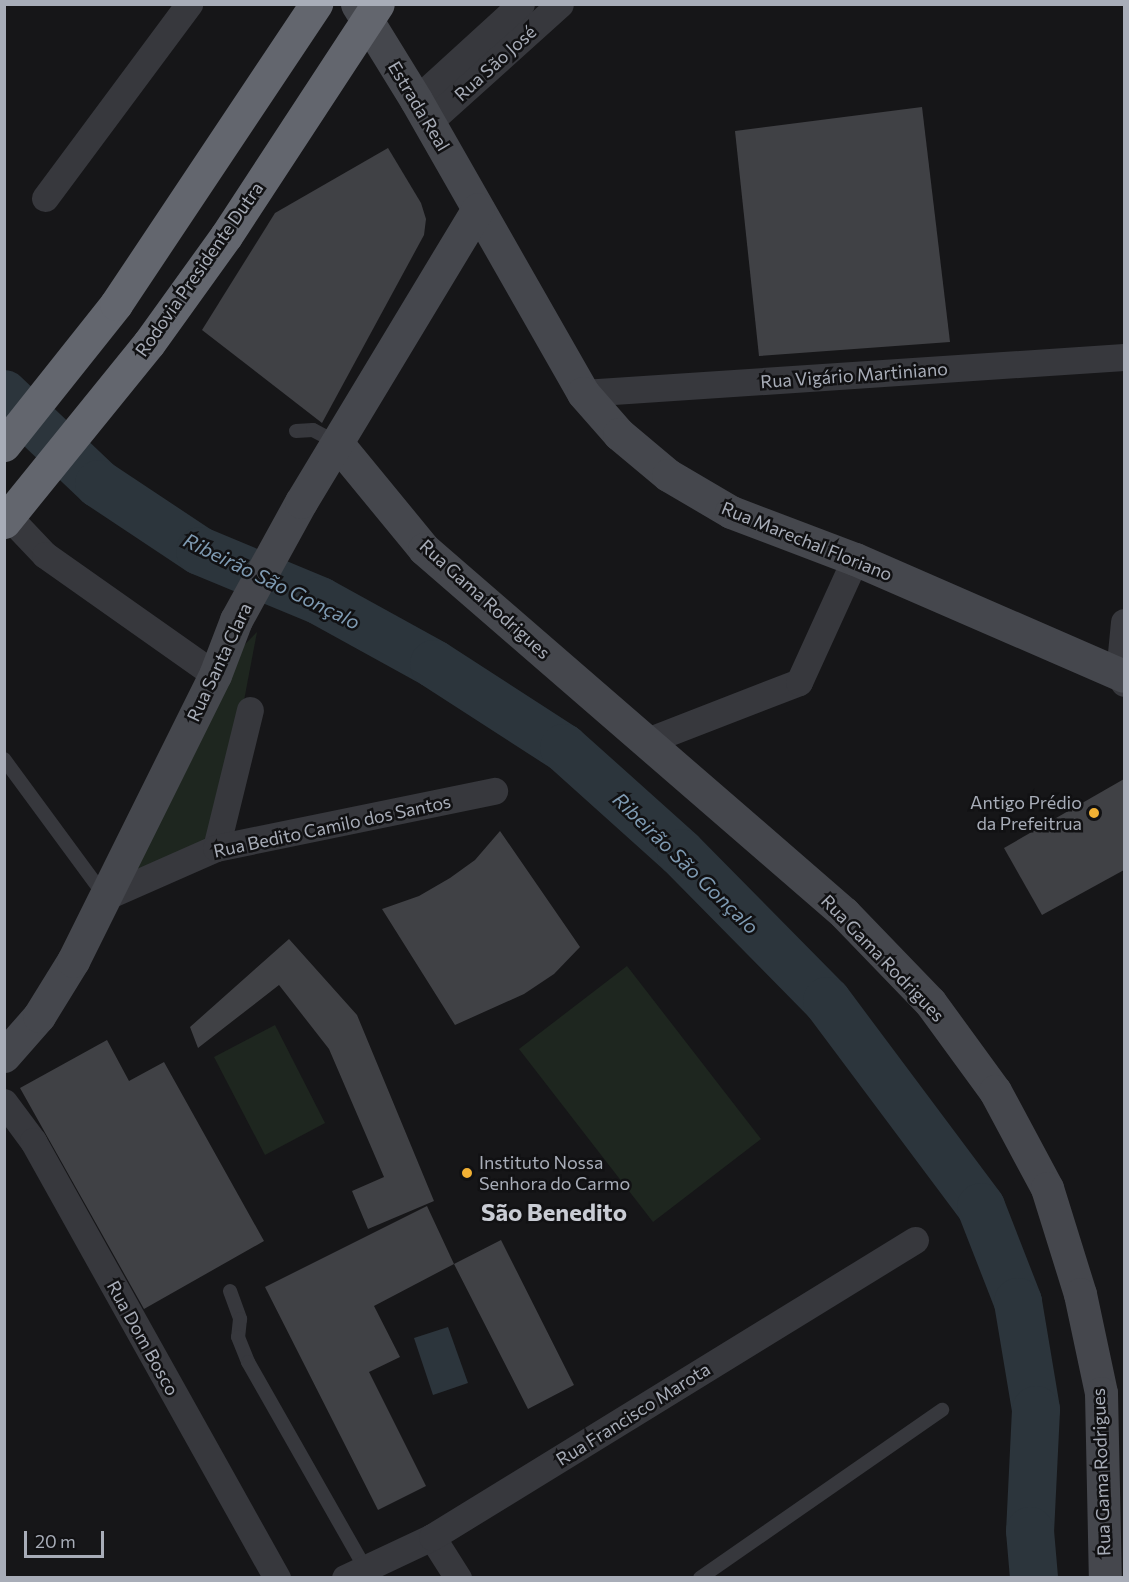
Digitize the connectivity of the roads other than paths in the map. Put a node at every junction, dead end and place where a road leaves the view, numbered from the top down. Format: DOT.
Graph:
graph roads {
  1 [pos="189,4"];
  2 [pos="316,4"];
  3 [pos="357,4"];
  4 [pos="378,4"];
  5 [pos="521,4"];
  6 [pos="560,4"];
  7 [pos="423,111"];
  8 [pos="45,198"];
  9 [pos="478,209"];
  10 [pos="1125,357"];
  11 [pos="583,393"];
  12 [pos="296,431"];
  13 [pos="338,443"];
  14 [pos="4,445"];
  15 [pos="4,512"];
  16 [pos="4,522"];
  17 [pos="855,560"];
  18 [pos="1125,622"];
  19 [pos="215,675"];
  20 [pos="1123,678"];
  21 [pos="250,710"];
  22 [pos="647,741"];
  23 [pos="4,759"];
  24 [pos="494,791"];
  25 [pos="216,849"];
  26 [pos="105,897"];
  27 [pos="4,1056"];
  28 [pos="4,1102"];
  29 [pos="915,1240"];
  30 [pos="230,1292"];
  31 [pos="942,1410"];
  32 [pos="432,1537"];
  33 [pos="355,1573"];
  34 [pos="277,1578"];
  35 [pos="458,1578"];
  36 [pos="700,1578"];
  37 [pos="1105,1578"];
  1 -- 8 [label="street"];
  2 -- 14 [label="highway"];
  3 -- 7 [label="street, Estrada Real"];
  4 -- 16 [label="highway, Rodovia Presidente Dutra, bridge"];
  5 -- 7 [label="street, Rua São José"];
  6 -- 7 [label="street, Rua São José"];
  7 -- 9 [label="street, Estrada Real"];
  9 -- 11 [label="street, Rua Marechal Floriano"];
  9 -- 13 [label="street, Rua Santa Clara"];
  10 -- 11 [label="street, Rua Vigário Martiniano"];
  11 -- 17 [label="street, Rua Marechal Floriano"];
  12 -- 13 [label="lane"];
  13 -- 19 [label="street, Rua Santa Clara"];
  13 -- 22 [label="street, Rua Gama Rodrigues"];
  15 -- 19 [label="street"];
  17 -- 20 [label="street, Rua Marechal Floriano"];
  17 -- 22 [label="street"];
  18 -- 20 [label="street"];
  19 -- 26 [label="street, Rua Santa Clara"];
  21 -- 25 [label="street"];
  22 -- 37 [label="street, Rua Gama Rodrigues"];
  23 -- 26 [label="lane"];
  24 -- 25 [label="street, Rua Bedito Camilo dos Santos"];
  25 -- 26 [label="street, Rua Bedito Camilo dos Santos"];
  26 -- 27 [label="street, Rua Santa Clara"];
  28 -- 34 [label="street, Rua Dom Bosco"];
  29 -- 32 [label="street, Rua Francisco Marota"];
  30 -- 33 [label="lane"];
  31 -- 36 [label="lane"];
  32 -- 33 [label="street, Rua Francisco Marota"];
  32 -- 35 [label="street"];
}
